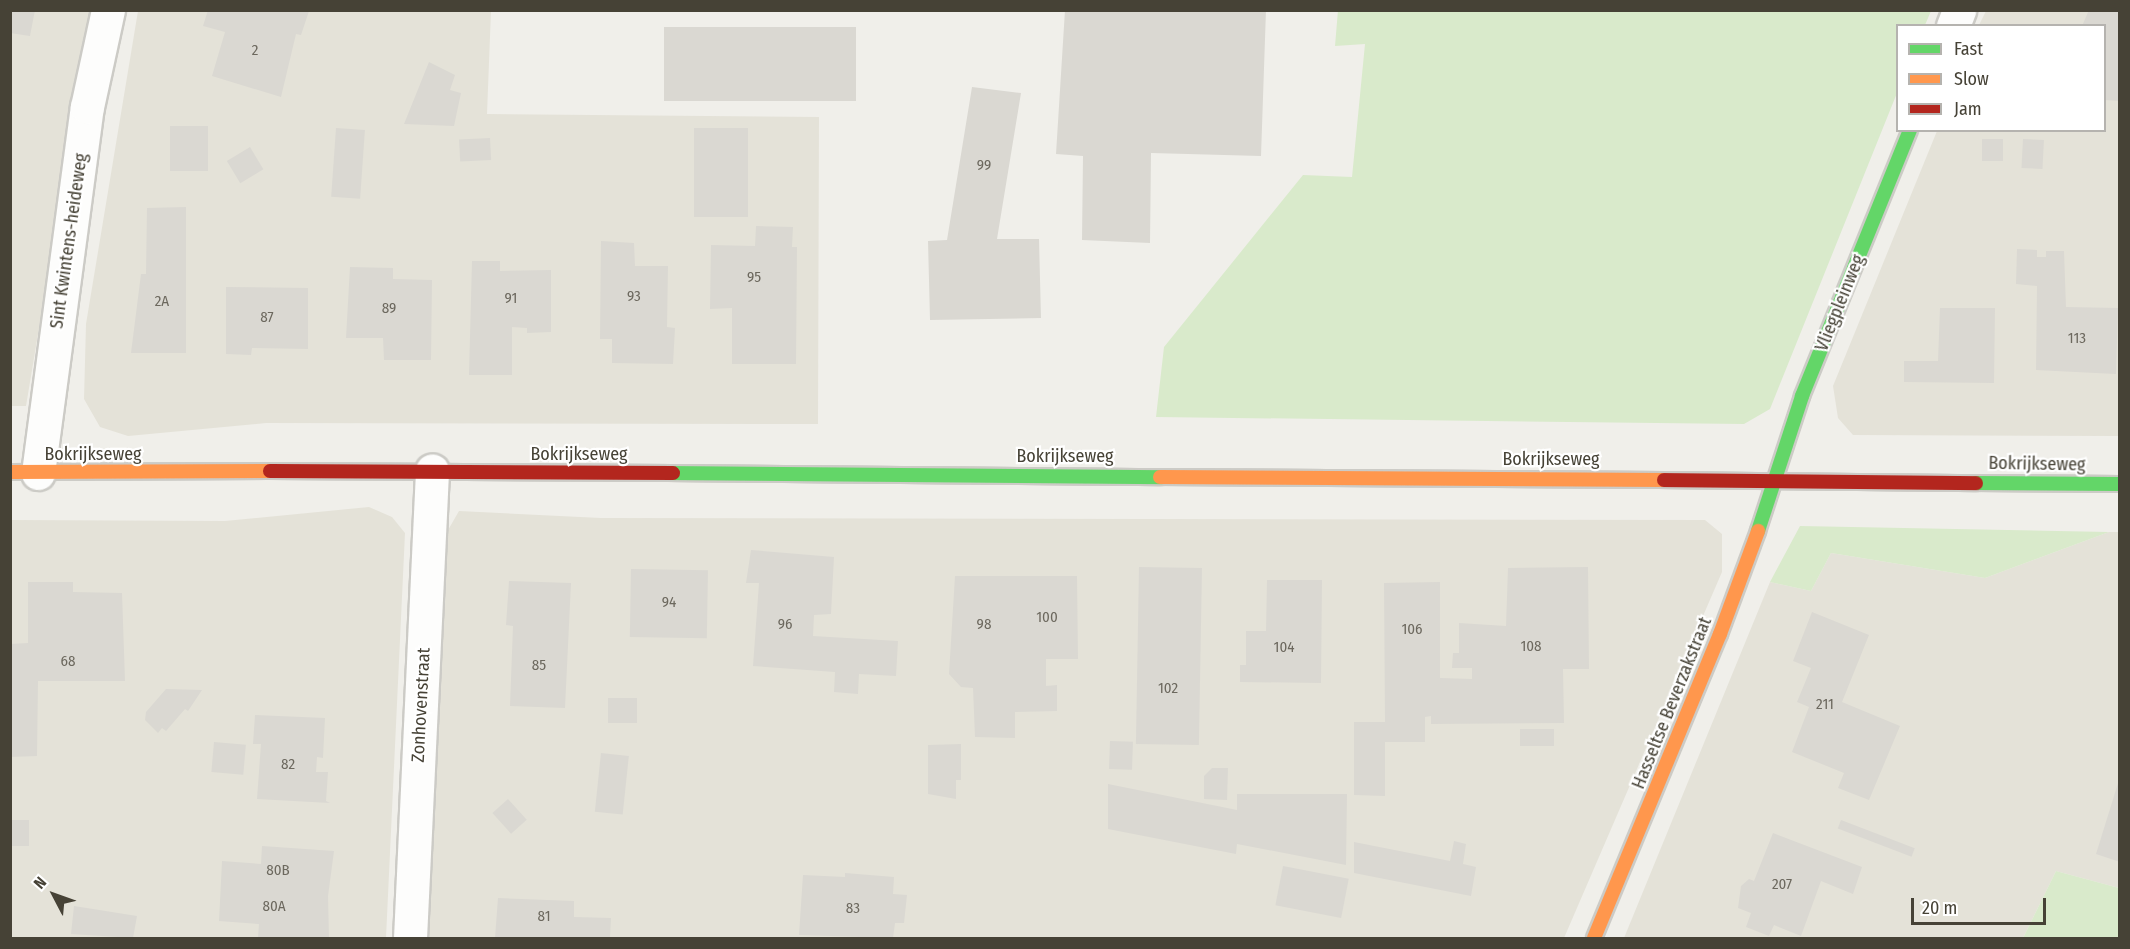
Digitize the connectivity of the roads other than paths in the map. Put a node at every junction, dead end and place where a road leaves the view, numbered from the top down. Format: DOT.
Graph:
graph roads {
  1 [pos="108,10"];
  2 [pos="1909,132"];
  3 [pos="432,471"];
  4 [pos="24,472"];
  5 [pos="1778,478"];
  6 [pos="2120,484"];
  7 [pos="410,939"];
  8 [pos="1594,939"];
  1 -- 4 [label="street, Sint Kwintens-heideweg"];
  2 -- 5 [label="street, Vliegpleinweg"];
  3 -- 4 [label="street, Bokrijkseweg"];
  3 -- 5 [label="street, Bokrijkseweg"];
  3 -- 7 [label="street, Zonhovenstraat"];
  5 -- 6 [label="street, Bokrijkseweg"];
  5 -- 8 [label="street, Hasseltse Beverzakstraat"];
}
